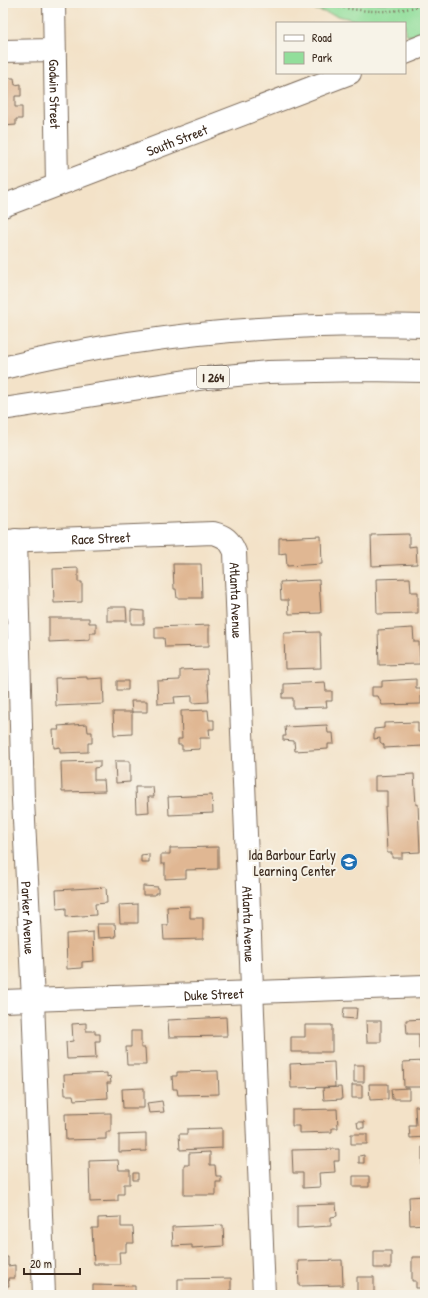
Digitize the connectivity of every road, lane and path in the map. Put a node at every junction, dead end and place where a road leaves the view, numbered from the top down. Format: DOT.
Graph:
graph roads {
  1 [pos="54,3"];
  2 [pos="320,3"];
  3 [pos="425,4"];
  4 [pos="425,45"];
  5 [pos="54,50"];
  6 [pos="3,51"];
  7 [pos="406,53"];
  8 [pos="347,74"];
  9 [pos="58,185"];
  10 [pos="3,206"];
  11 [pos="425,326"];
  12 [pos="3,368"];
  13 [pos="425,371"];
  14 [pos="3,410"];
  15 [pos="198,533"];
  16 [pos="9,541"];
  17 [pos="425,986"];
  18 [pos="253,992"];
  19 [pos="33,1000"];
  20 [pos="3,1001"];
  21 [pos="44,1295"];
  22 [pos="264,1295"];
  1 -- 5 [label="main road, Godwin Street"];
  2 -- 3 [label="path"];
  4 -- 7 [label="main road"];
  5 -- 6 [label="main road"];
  5 -- 9 [label="main road, Godwin Street"];
  8 -- 9 [label="main road, South Street"];
  9 -- 10 [label="main road, South Street"];
  11 -- 12 [label="main road"];
  13 -- 14 [label="main road, I 264"];
  15 -- 16 [label="main road, Race Street"];
  15 -- 18 [label="main road, Atlanta Avenue"];
  16 -- 19 [label="main road, Parker Avenue"];
  17 -- 18 [label="main road, Duke Street"];
  18 -- 19 [label="main road, Duke Street"];
  18 -- 22 [label="main road, Atlanta Avenue"];
  19 -- 20 [label="main road, Duke Street"];
  19 -- 21 [label="main road, Parker Avenue"];
}
